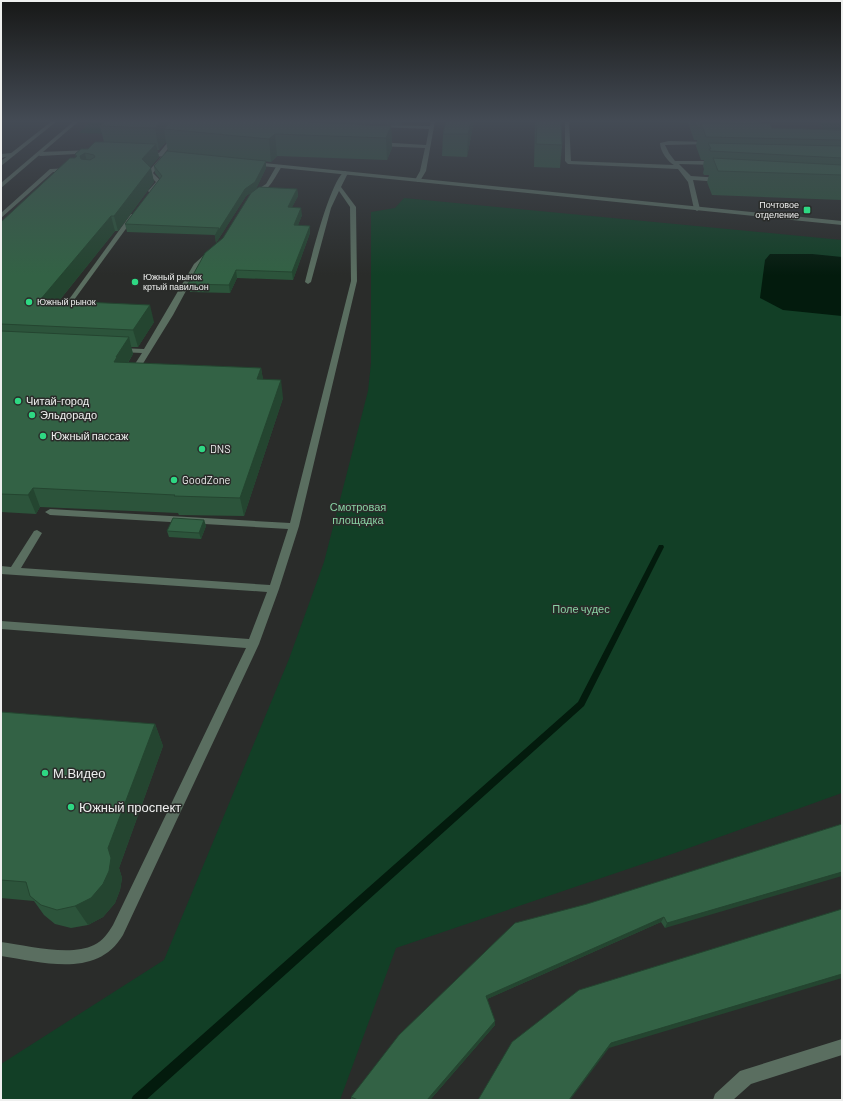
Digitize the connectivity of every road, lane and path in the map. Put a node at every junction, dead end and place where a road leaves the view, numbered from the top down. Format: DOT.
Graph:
graph roads {
  1 [pos="18,172"];
  2 [pos="49,172"];
  3 [pos="150,172"];
  4 [pos="275,172"];
  5 [pos="339,172"];
  6 [pos="422,172"];
  7 [pos="684,172"];
  8 [pos="345,173"];
  9 [pos="689,178"];
  10 [pos="418,180"];
  11 [pos="727,180"];
  12 [pos="1,186"];
  13 [pos="338,186"];
  14 [pos="149,194"];
  15 [pos="249,198"];
  16 [pos="697,209"];
  17 [pos="135,212"];
  18 [pos="1,216"];
  19 [pos="842,223"];
  20 [pos="220,244"];
  21 [pos="308,282"];
  22 [pos="64,310"];
  23 [pos="108,349"];
  24 [pos="147,351"];
  25 [pos="135,370"];
  26 [pos="50,512"];
  27 [pos="294,526"];
  28 [pos="37,533"];
  29 [pos="1,570"];
  30 [pos="14,570"];
  31 [pos="274,589"];
  32 [pos="1,625"];
  33 [pos="252,644"];
  34 [pos="1,949"];
  35 [pos="842,1047"];
  36 [pos="721,1100"];
  1 -- 12 [label="street"];
  2 -- 18 [label="street"];
  3 -- 14 [label="street"];
  4 -- 15 [label="street"];
  5 -- 8 [label="street"];
  6 -- 10 [label="street"];
  7 -- 9 [label="street"];
  8 -- 10 [label="street"];
  8 -- 13 [label="street"];
  9 -- 11 [label="street"];
  9 -- 16 [label="street"];
  10 -- 16 [label="street"];
  13 -- 21 [label="street"];
  13 -- 27 [label="street"];
  16 -- 19 [label="street"];
  17 -- 22 [label="street"];
  20 -- 24 [label="street"];
  23 -- 24 [label="street"];
  24 -- 25 [label="street"];
  26 -- 27 [label="street"];
  27 -- 31 [label="street"];
  28 -- 30 [label="street"];
  29 -- 30 [label="street"];
  30 -- 31 [label="street"];
  31 -- 33 [label="street"];
  32 -- 33 [label="street"];
  33 -- 34 [label="street"];
  35 -- 36 [label="street"];
}
